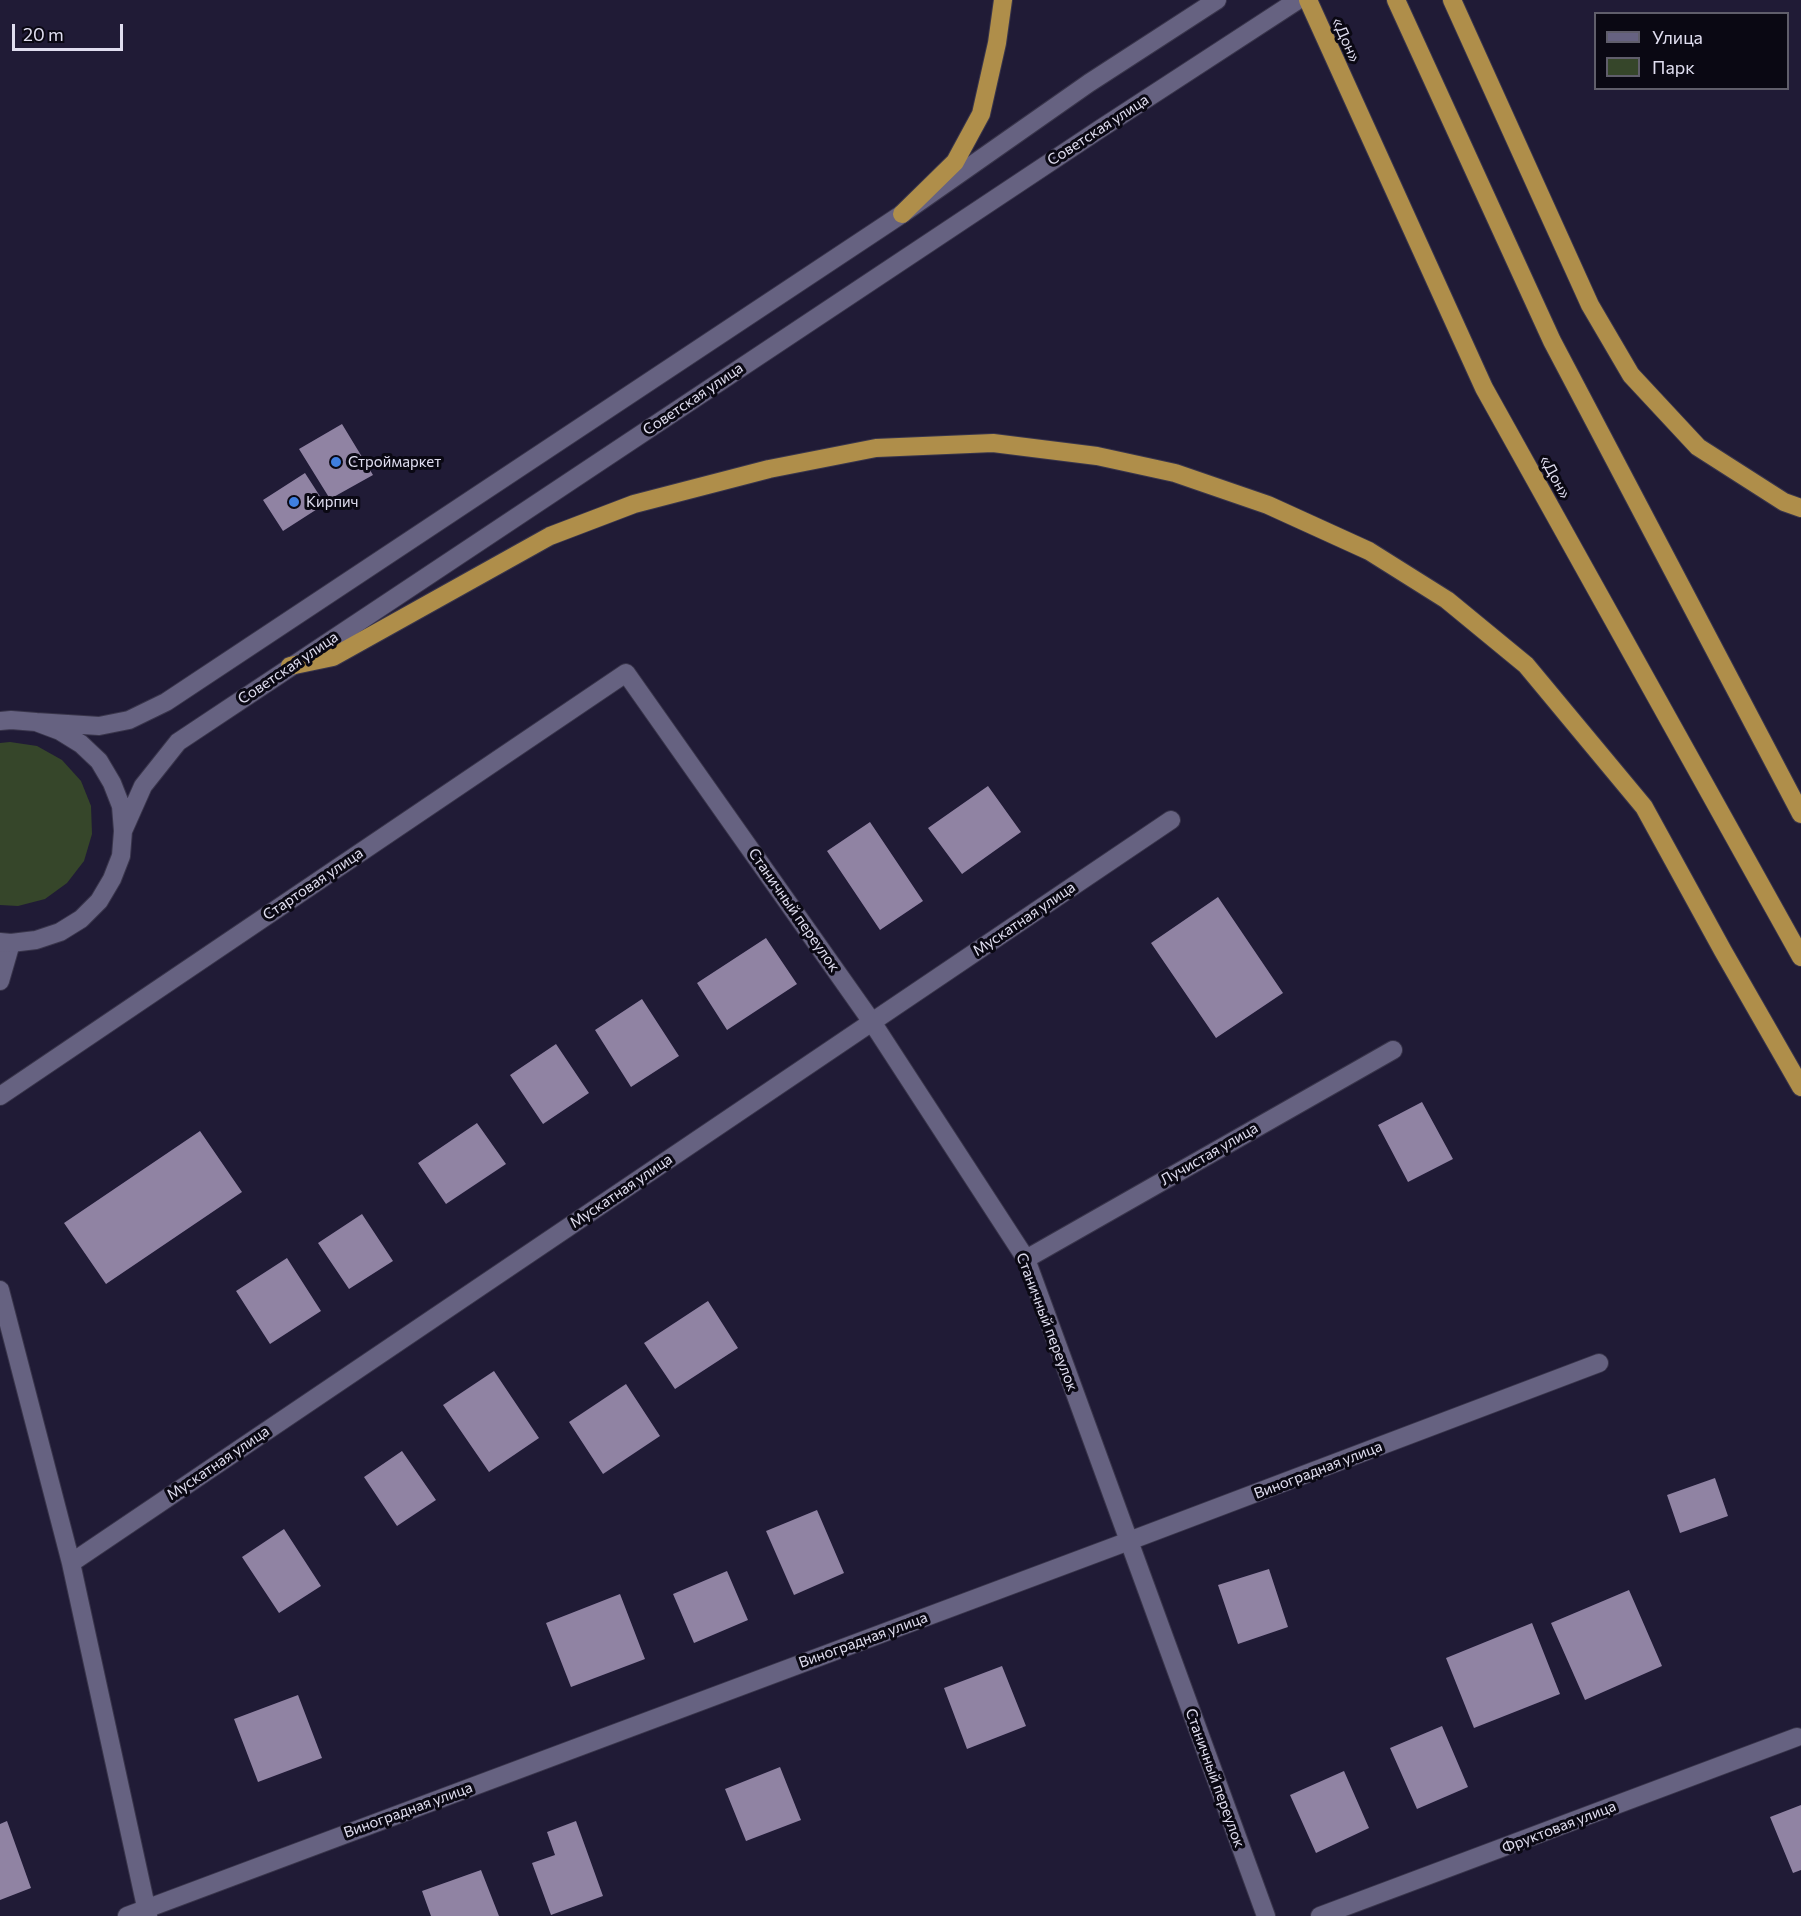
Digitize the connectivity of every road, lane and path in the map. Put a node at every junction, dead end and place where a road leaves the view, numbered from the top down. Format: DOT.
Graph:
graph roads {
  1 [pos="1003,0"];
  2 [pos="1217,0"];
  3 [pos="1298,0"];
  4 [pos="1308,0"];
  5 [pos="1396,0"];
  6 [pos="1452,0"];
  7 [pos="902,214"];
  8 [pos="1801,508"];
  9 [pos="290,666"];
  10 [pos="626,673"];
  11 [pos="0,721"];
  12 [pos="36,722"];
  13 [pos="1801,814"];
  14 [pos="1171,820"];
  15 [pos="123,831"];
  16 [pos="6,942"];
  17 [pos="1801,957"];
  18 [pos="0,981"];
  19 [pos="872,1022"];
  20 [pos="1393,1050"];
  21 [pos="1801,1087"];
  22 [pos="0,1096"];
  23 [pos="1026,1259"];
  24 [pos="0,1290"];
  25 [pos="1599,1363"];
  26 [pos="1129,1541"];
  27 [pos="71,1563"];
  28 [pos="1797,1737"];
  29 [pos="147,1912"];
  30 [pos="127,1916"];
  31 [pos="1266,1916"];
  32 [pos="1320,1916"];
  1 -- 7 [label="highway"];
  2 -- 7 [label="street"];
  3 -- 9 [label="street, Советская улица"];
  4 -- 17 [label="highway, «Дон»"];
  5 -- 13 [label="highway"];
  6 -- 8 [label="highway"];
  7 -- 12 [label="street"];
  9 -- 15 [label="street, Советская улица"];
  9 -- 21 [label="highway"];
  10 -- 19 [label="street, Станичный переулок"];
  10 -- 22 [label="street, Стартовая улица"];
  11 -- 12 [label="street"];
  12 -- 15 [label="street"];
  14 -- 19 [label="street, Мускатная улица"];
  15 -- 16 [label="street"];
  16 -- 18 [label="street"];
  19 -- 23 [label="street, Станичный переулок"];
  19 -- 27 [label="street, Мускатная улица"];
  20 -- 23 [label="street, Лучистая улица"];
  23 -- 26 [label="street, Станичный переулок"];
  24 -- 27 [label="street"];
  25 -- 26 [label="street, Виноградная улица"];
  26 -- 29 [label="street, Виноградная улица"];
  26 -- 31 [label="street, Станичный переулок"];
  27 -- 29 [label="street"];
  28 -- 32 [label="street, Фруктовая улица"];
  29 -- 30 [label="street, Виноградная улица"];
}
